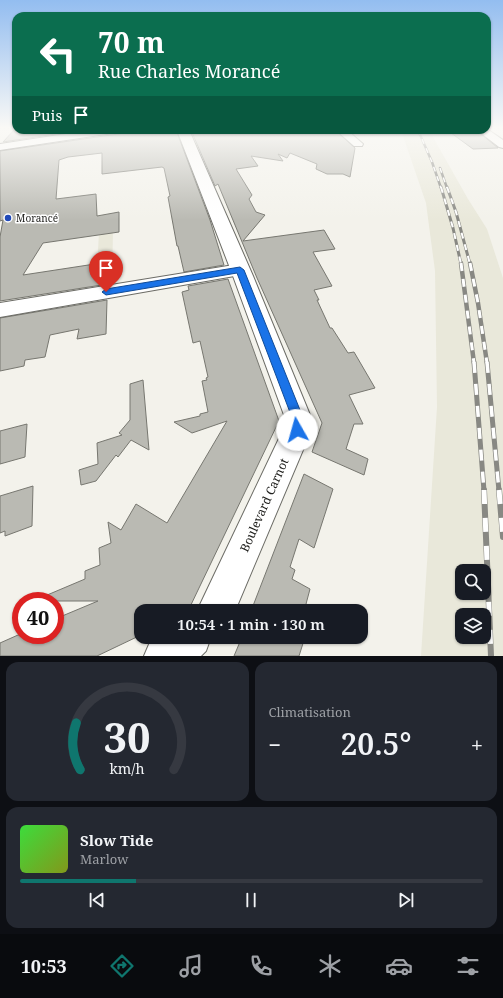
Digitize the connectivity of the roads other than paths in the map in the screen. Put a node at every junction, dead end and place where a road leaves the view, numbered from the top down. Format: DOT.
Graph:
graph roads {
  1 [pos="195,159"];
  2 [pos="240,270"];
  3 [pos="0,310"];
  4 [pos="219,604"];
  5 [pos="184,644"];
  6 [pos="164,656"];
  1 -- 2 [label="street, Boulevard Carnot"];
  2 -- 3 [label="street"];
  2 -- 4 [label="street, Boulevard Carnot"];
  5 -- 6 [label="street"];
}
